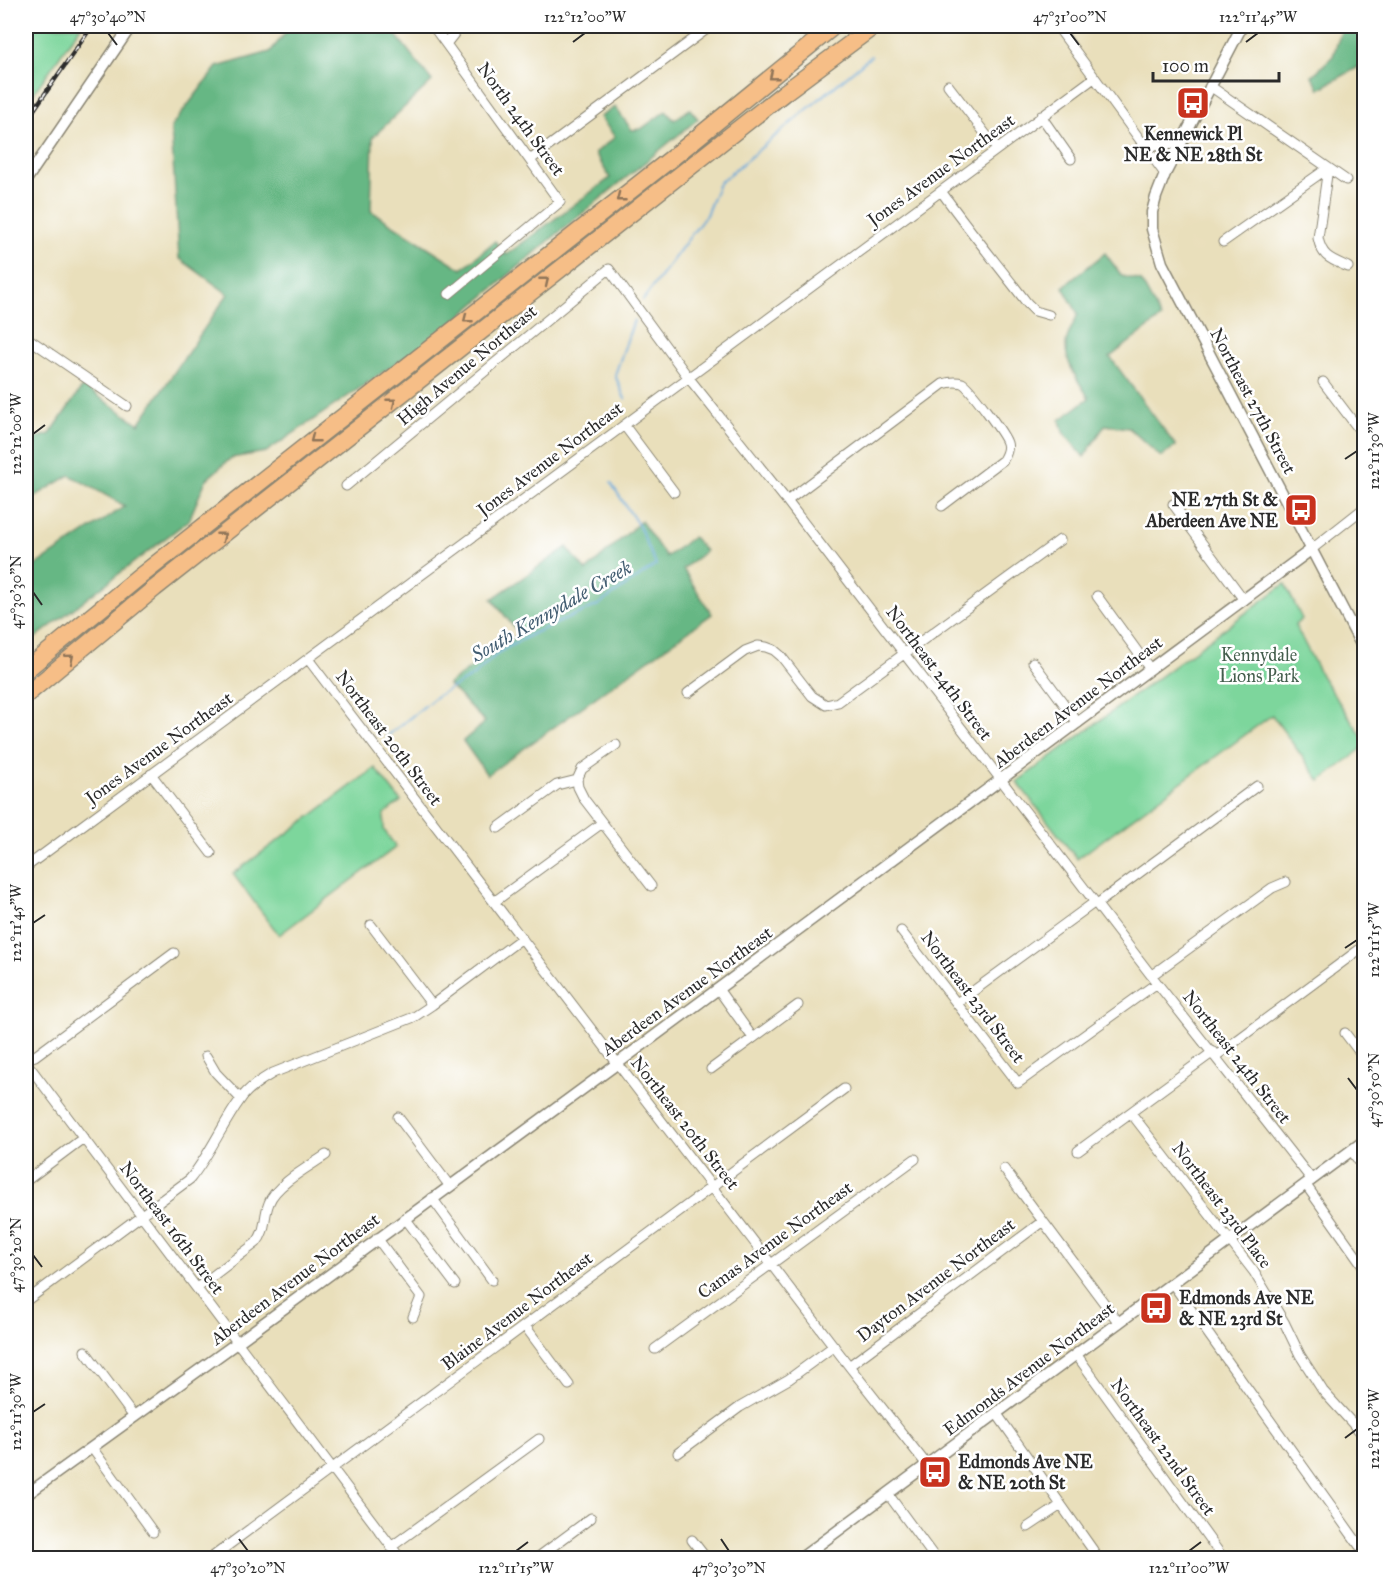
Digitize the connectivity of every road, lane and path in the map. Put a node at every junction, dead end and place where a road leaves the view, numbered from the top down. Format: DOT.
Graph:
graph roads {
  1 [pos="131,26"];
  2 [pos="433,26"];
  3 [pos="460,26"];
  4 [pos="710,26"];
  5 [pos="835,26"];
  6 [pos="874,26"];
  7 [pos="880,26"];
  8 [pos="1057,26"];
  9 [pos="1242,26"];
  10 [pos="446,44"];
  11 [pos="1094,78"];
  12 [pos="948,85"];
  13 [pos="1210,86"];
  14 [pos="784,93"];
  15 [pos="1041,116"];
  16 [pos="1182,140"];
  17 [pos="1142,143"];
  18 [pos="997,149"];
  19 [pos="1071,159"];
  20 [pos="530,160"];
  21 [pos="1328,168"];
  22 [pos="1165,174"];
  23 [pos="26,180"];
  24 [pos="1346,180"];
  25 [pos="940,191"];
  26 [pos="1223,242"];
  27 [pos="1348,267"];
  28 [pos="609,269"];
  29 [pos="449,294"];
  30 [pos="1049,315"];
  31 [pos="26,337"];
  32 [pos="688,377"];
  33 [pos="1323,382"];
  34 [pos="127,406"];
  35 [pos="624,425"];
  36 [pos="1365,436"];
  37 [pos="346,486"];
  38 [pos="674,492"];
  39 [pos="787,501"];
  40 [pos="1173,504"];
  41 [pos="942,506"];
  42 [pos="1365,508"];
  43 [pos="1060,540"];
  44 [pos="1312,549"];
  45 [pos="1097,596"];
  46 [pos="1244,600"];
  47 [pos="1365,650"];
  48 [pos="905,654"];
  49 [pos="308,659"];
  50 [pos="1033,662"];
  51 [pos="1150,669"];
  52 [pos="26,670"];
  53 [pos="688,693"];
  54 [pos="26,695"];
  55 [pos="1078,723"];
  56 [pos="616,745"];
  57 [pos="151,774"];
  58 [pos="577,780"];
  59 [pos="1000,780"];
  60 [pos="1257,786"];
  61 [pos="602,823"];
  62 [pos="498,828"];
  63 [pos="211,853"];
  64 [pos="26,867"];
  65 [pos="1286,882"];
  66 [pos="651,886"];
  67 [pos="494,902"];
  68 [pos="1096,903"];
  69 [pos="371,925"];
  70 [pos="901,931"];
  71 [pos="522,938"];
  72 [pos="1365,946"];
  73 [pos="174,954"];
  74 [pos="1154,979"];
  75 [pos="718,989"];
  76 [pos="957,1003"];
  77 [pos="432,1005"];
  78 [pos="798,1005"];
  79 [pos="1345,1033"];
  80 [pos="753,1038"];
  81 [pos="1214,1054"];
  82 [pos="206,1056"];
  83 [pos="1365,1058"];
  84 [pos="26,1061"];
  85 [pos="618,1063"];
  86 [pos="711,1069"];
  87 [pos="844,1089"];
  88 [pos="241,1099"];
  89 [pos="1131,1113"];
  90 [pos="398,1117"];
  91 [pos="82,1139"];
  92 [pos="1365,1141"];
  93 [pos="1078,1151"];
  94 [pos="1352,1151"];
  95 [pos="326,1155"];
  96 [pos="915,1159"];
  97 [pos="1004,1169"];
  98 [pos="1365,1169"];
  99 [pos="26,1181"];
  100 [pos="1309,1182"];
  101 [pos="448,1185"];
  102 [pos="712,1185"];
  103 [pos="432,1198"];
  104 [pos="141,1215"];
  105 [pos="405,1218"];
  106 [pos="1043,1221"];
  107 [pos="377,1238"];
  108 [pos="1230,1240"];
  109 [pos="772,1263"];
  110 [pos="1365,1267"];
  111 [pos="492,1280"];
  112 [pos="1172,1283"];
  113 [pos="455,1284"];
  114 [pos="197,1288"];
  115 [pos="26,1300"];
  116 [pos="413,1317"];
  117 [pos="1119,1323"];
  118 [pos="525,1326"];
  119 [pos="238,1342"];
  120 [pos="834,1346"];
  121 [pos="656,1349"];
  122 [pos="85,1351"];
  123 [pos="1076,1354"];
  124 [pos="849,1366"];
  125 [pos="569,1385"];
  126 [pos="997,1414"];
  127 [pos="134,1417"];
  128 [pos="1365,1436"];
  129 [pos="539,1438"];
  130 [pos="92,1448"];
  131 [pos="678,1453"];
  132 [pos="927,1465"];
  133 [pos="332,1469"];
  134 [pos="888,1494"];
  135 [pos="26,1495"];
  136 [pos="1061,1505"];
  137 [pos="591,1518"];
  138 [pos="1029,1527"];
  139 [pos="153,1532"];
  140 [pos="692,1540"];
  141 [pos="391,1546"];
  142 [pos="1365,1552"];
  143 [pos="211,1558"];
  144 [pos="400,1558"];
  145 [pos="537,1558"];
  146 [pos="706,1558"];
  147 [pos="801,1558"];
  148 [pos="935,1558"];
  149 [pos="1096,1558"];
  150 [pos="1223,1558"];
  1 -- 23 [label="street"];
  2 -- 10 [label="street, North 24th Street"];
  3 -- 10 [label="street"];
  4 -- 20 [label="street"];
  5 -- 52 [label="highway, one-way"];
  6 -- 14 [label="highway"];
  7 -- 14 [label="highway"];
  8 -- 11 [label="street"];
  9 -- 13 [label="street"];
  10 -- 20 [label="street, North 24th Street"];
  11 -- 15 [label="street, Jones Avenue Northeast"];
  11 -- 17 [label="street"];
  12 -- 18 [label="street"];
  13 -- 16 [label="street"];
  13 -- 21 [label="street"];
  54 -- 14 [label="highway, one-way"];
  15 -- 18 [label="street, Jones Avenue Northeast"];
  15 -- 19 [label="street"];
  16 -- 17 [label="street"];
  16 -- 22 [label="street"];
  17 -- 22 [label="street"];
  18 -- 25 [label="street, Jones Avenue Northeast"];
  20 -- 29 [label="street, North 24th Street"];
  21 -- 24 [label="street"];
  21 -- 26 [label="street"];
  21 -- 27 [label="street"];
  22 -- 44 [label="street, Northeast 27th Street"];
  25 -- 30 [label="street"];
  25 -- 32 [label="street, Jones Avenue Northeast"];
  28 -- 32 [label="street, Northeast 24th Street"];
  28 -- 37 [label="street, High Avenue Northeast"];
  31 -- 34 [label="street"];
  32 -- 35 [label="street, Jones Avenue Northeast"];
  32 -- 39 [label="street, Northeast 24th Street"];
  33 -- 36 [label="street"];
  35 -- 38 [label="street"];
  35 -- 49 [label="street, Jones Avenue Northeast"];
  39 -- 41 [label="street"];
  39 -- 48 [label="street, Northeast 24th Street"];
  40 -- 46 [label="street"];
  42 -- 44 [label="street, Aberdeen Avenue Northeast"];
  43 -- 48 [label="street"];
  44 -- 46 [label="street, Aberdeen Avenue Northeast"];
  44 -- 47 [label="street, Northeast 27th Street"];
  45 -- 51 [label="street"];
  46 -- 51 [label="street, Aberdeen Avenue Northeast"];
  48 -- 53 [label="street"];
  48 -- 59 [label="street, Northeast 24th Street"];
  49 -- 57 [label="street, Jones Avenue Northeast"];
  49 -- 67 [label="street, Northeast 20th Street"];
  50 -- 55 [label="street"];
  51 -- 55 [label="street, Aberdeen Avenue Northeast"];
  55 -- 59 [label="street, Aberdeen Avenue Northeast"];
  56 -- 58 [label="street"];
  57 -- 63 [label="street"];
  57 -- 64 [label="street, Jones Avenue Northeast"];
  58 -- 61 [label="street"];
  58 -- 62 [label="street"];
  59 -- 68 [label="street, Northeast 24th Street"];
  59 -- 75 [label="street, Aberdeen Avenue Northeast"];
  60 -- 68 [label="street"];
  61 -- 66 [label="street"];
  61 -- 67 [label="street"];
  65 -- 74 [label="street"];
  67 -- 71 [label="street, Northeast 20th Street"];
  68 -- 74 [label="street, Northeast 24th Street"];
  68 -- 76 [label="street"];
  69 -- 77 [label="street"];
  70 -- 76 [label="street, Northeast 23rd Street"];
  71 -- 77 [label="street"];
  71 -- 85 [label="street, Northeast 20th Street"];
  72 -- 81 [label="street"];
  73 -- 84 [label="street"];
  74 -- 76 [label="street, Northeast 23rd Street"];
  74 -- 81 [label="street, Northeast 24th Street"];
  75 -- 80 [label="street"];
  75 -- 85 [label="street, Aberdeen Avenue Northeast"];
  77 -- 88 [label="street"];
  78 -- 80 [label="street"];
  79 -- 83 [label="street"];
  80 -- 86 [label="street"];
  81 -- 89 [label="street"];
  81 -- 100 [label="street, Northeast 24th Street"];
  82 -- 88 [label="street"];
  84 -- 91 [label="street, Northeast 16th Street"];
  85 -- 101 [label="street, Aberdeen Avenue Northeast"];
  85 -- 102 [label="street, Northeast 20th Street"];
  87 -- 102 [label="street, Blaine Avenue Northeast"];
  88 -- 104 [label="street"];
  89 -- 93 [label="street"];
  89 -- 108 [label="street, Northeast 23rd Place"];
  90 -- 101 [label="street"];
  91 -- 99 [label="street"];
  91 -- 104 [label="street, Northeast 16th Street"];
  92 -- 94 [label="street, Edmonds Avenue Northeast"];
  94 -- 98 [label="street"];
  94 -- 100 [label="street, Edmonds Avenue Northeast"];
  95 -- 114 [label="street"];
  96 -- 109 [label="street, Camas Avenue Northeast"];
  97 -- 106 [label="street"];
  100 -- 108 [label="street, Edmonds Avenue Northeast"];
  100 -- 110 [label="street, Northeast 24th Street"];
  101 -- 103 [label="street, Aberdeen Avenue Northeast"];
  102 -- 109 [label="street, Northeast 20th Street"];
  102 -- 118 [label="street, Blaine Avenue Northeast"];
  103 -- 105 [label="street, Aberdeen Avenue Northeast"];
  103 -- 111 [label="street"];
  104 -- 114 [label="street, Northeast 16th Street"];
  104 -- 115 [label="street"];
  105 -- 107 [label="street, Aberdeen Avenue Northeast"];
  105 -- 113 [label="street"];
  106 -- 117 [label="street"];
  106 -- 124 [label="street, Dayton Avenue Northeast"];
  107 -- 116 [label="street"];
  107 -- 119 [label="street, Aberdeen Avenue Northeast"];
  108 -- 112 [label="street, Edmonds Avenue Northeast"];
  108 -- 128 [label="street, Northeast 23rd Place"];
  109 -- 120 [label="street, Northeast 20th Street"];
  109 -- 121 [label="street, Camas Avenue Northeast"];
  112 -- 117 [label="street, Edmonds Avenue Northeast"];
  112 -- 142 [label="street"];
  114 -- 119 [label="street, Northeast 16th Street"];
  117 -- 123 [label="street, Edmonds Avenue Northeast"];
  118 -- 125 [label="street"];
  118 -- 133 [label="street, Blaine Avenue Northeast"];
  119 -- 127 [label="street, Aberdeen Avenue Northeast"];
  119 -- 133 [label="street, Northeast 16th Street"];
  120 -- 124 [label="street, Northeast 20th Street"];
  120 -- 131 [label="street, Dayton Avenue Northeast"];
  122 -- 127 [label="street"];
  123 -- 126 [label="street, Edmonds Avenue Northeast"];
  123 -- 150 [label="street, Northeast 22nd Street"];
  124 -- 132 [label="street, Northeast 20th Street"];
  126 -- 132 [label="street, Edmonds Avenue Northeast"];
  126 -- 136 [label="street"];
  127 -- 130 [label="street, Aberdeen Avenue Northeast"];
  129 -- 141 [label="street"];
  130 -- 135 [label="street, Aberdeen Avenue Northeast"];
  130 -- 139 [label="street"];
  132 -- 134 [label="street, Edmonds Avenue Northeast"];
  133 -- 141 [label="street, Northeast 16th Street"];
  133 -- 143 [label="street, Blaine Avenue Northeast"];
  134 -- 147 [label="street, Edmonds Avenue Northeast"];
  134 -- 148 [label="street"];
  136 -- 138 [label="street"];
  136 -- 149 [label="street"];
  137 -- 145 [label="street"];
  140 -- 146 [label="street"];
  141 -- 144 [label="street, Northeast 16th Street"];
}
